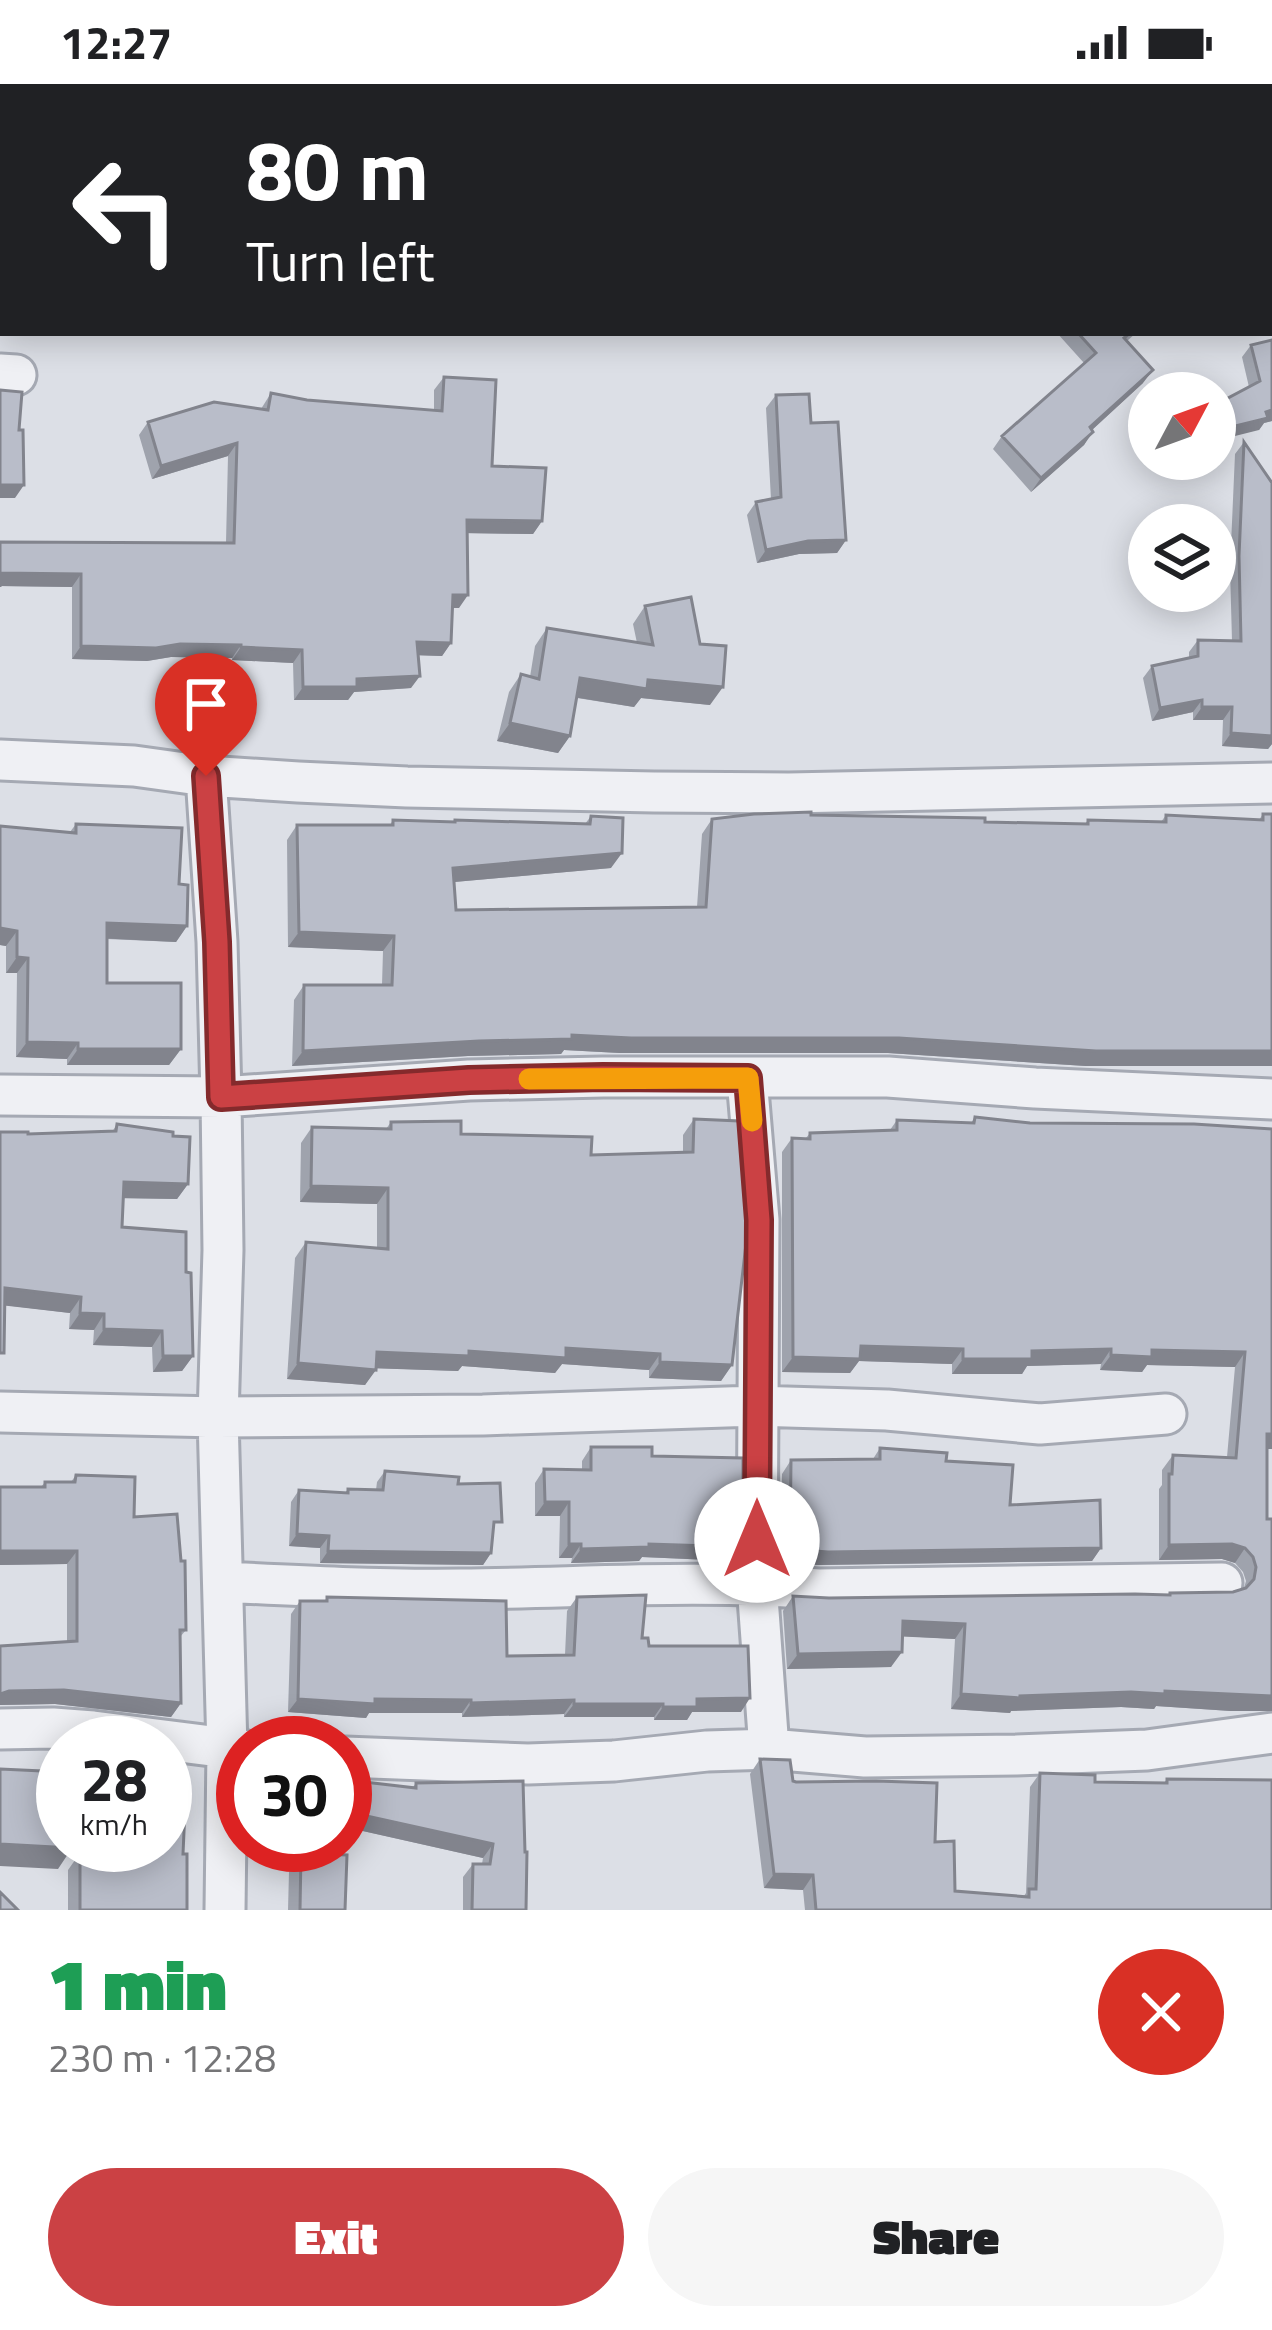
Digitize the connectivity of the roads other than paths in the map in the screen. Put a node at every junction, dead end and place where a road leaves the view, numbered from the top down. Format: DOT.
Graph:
graph roads {
  1 [pos="0,760"];
  2 [pos="206,776"];
  3 [pos="1272,783"];
  4 [pos="748,1078"];
  5 [pos="0,1096"];
  6 [pos="221,1097"];
  7 [pos="1272,1099"];
  8 [pos="756,1406"];
  9 [pos="0,1412"];
  10 [pos="1166,1414"];
  11 [pos="218,1417"];
  12 [pos="223,1582"];
  13 [pos="1222,1583"];
  14 [pos="757,1584"];
  15 [pos="233,1716"];
  16 [pos="0,1729"];
  17 [pos="1272,1733"];
  18 [pos="216,1747"];
  19 [pos="769,1749"];
  20 [pos="372,1758"];
  21 [pos="227,1872"];
  22 [pos="225,1910"];
  1 -- 2 [label="street"];
  2 -- 3 [label="street"];
  2 -- 6 [label="street"];
  4 -- 6 [label="street"];
  4 -- 7 [label="street"];
  4 -- 8 [label="street"];
  5 -- 6 [label="street"];
  6 -- 11 [label="street"];
  8 -- 10 [label="street"];
  8 -- 11 [label="street"];
  8 -- 14 [label="street"];
  9 -- 11 [label="street"];
  11 -- 12 [label="street"];
  12 -- 14 [label="street"];
  12 -- 15 [label="street"];
  13 -- 14 [label="street"];
  14 -- 19 [label="street"];
  16 -- 18 [label="street"];
  17 -- 19 [label="street"];
  19 -- 20 [label="street"];
  21 -- 22 [label="street"];
}
